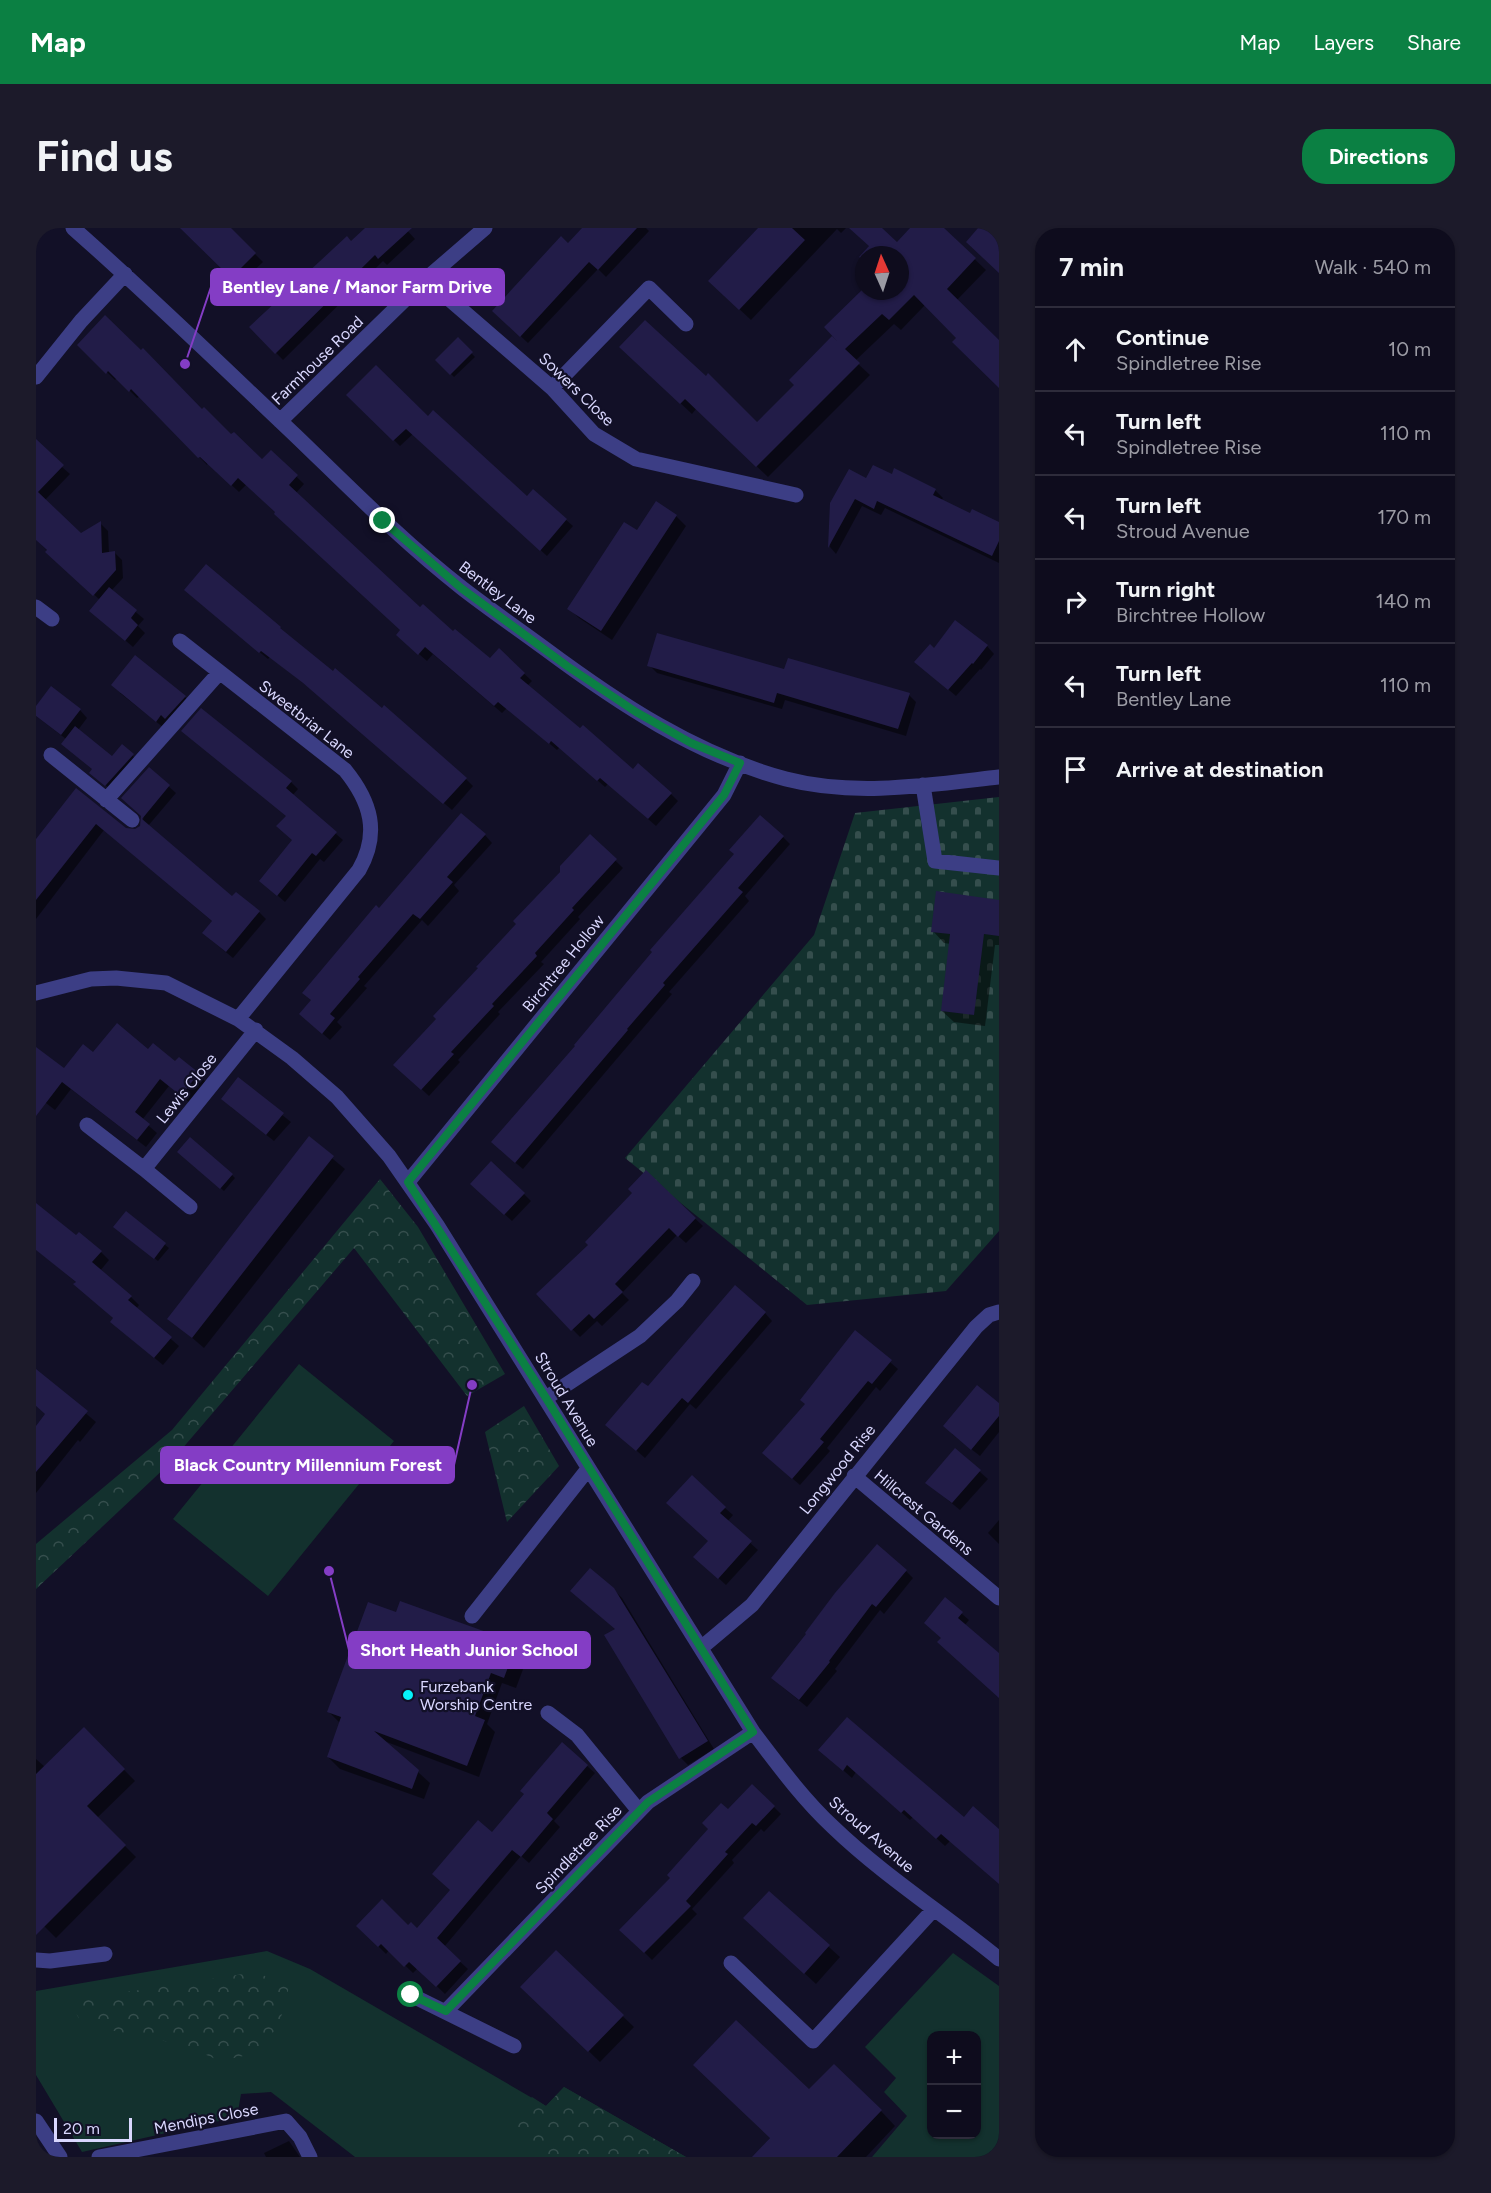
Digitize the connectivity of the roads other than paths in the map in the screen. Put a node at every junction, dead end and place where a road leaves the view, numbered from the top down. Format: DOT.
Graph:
graph roads {
  1 [pos="73,228"];
  2 [pos="485,228"];
  3 [pos="125,274"];
  4 [pos="426,279"];
  5 [pos="686,324"];
  6 [pos="36,377"];
  7 [pos="552,388"];
  8 [pos="280,421"];
  9 [pos="796,495"];
  10 [pos="36,607"];
  11 [pos="52,620"];
  12 [pos="180,641"];
  13 [pos="219,673"];
  14 [pos="51,755"];
  15 [pos="740,763"];
  16 [pos="999,777"];
  17 [pos="923,786"];
  18 [pos="106,800"];
  19 [pos="132,820"];
  20 [pos="999,868"];
  21 [pos="36,993"];
  22 [pos="238,1019"];
  23 [pos="256,1030"];
  24 [pos="87,1125"];
  25 [pos="144,1169"];
  26 [pos="408,1182"];
  27 [pos="190,1207"];
  28 [pos="693,1281"];
  29 [pos="999,1312"];
  30 [pos="546,1398"];
  31 [pos="588,1469"];
  32 [pos="854,1476"];
  33 [pos="999,1598"];
  34 [pos="472,1616"];
  35 [pos="701,1648"];
  36 [pos="548,1713"];
  37 [pos="753,1732"];
  38 [pos="639,1811"];
  39 [pos="934,1909"];
  40 [pos="105,1954"];
  41 [pos="999,1959"];
  42 [pos="36,1960"];
  43 [pos="731,1963"];
  44 [pos="411,1995"];
  45 [pos="446,2011"];
  46 [pos="514,2046"];
  47 [pos="36,2121"];
  48 [pos="60,2157"];
  49 [pos="99,2157"];
  50 [pos="310,2157"];
  1 -- 3 [label="street, Bentley Lane"];
  2 -- 4 [label="street, Farmhouse Road"];
  3 -- 6 [label="street"];
  3 -- 8 [label="street, Bentley Lane"];
  4 -- 7 [label="street, Sowers Close"];
  4 -- 8 [label="street, Farmhouse Road"];
  5 -- 7 [label="street"];
  7 -- 9 [label="street, Sowers Close"];
  8 -- 15 [label="street, Bentley Lane"];
  10 -- 11 [label="street"];
  12 -- 13 [label="street, Sweetbriar Lane"];
  13 -- 18 [label="street"];
  13 -- 22 [label="street, Sweetbriar Lane"];
  14 -- 18 [label="street"];
  15 -- 17 [label="street, Bentley Lane"];
  15 -- 26 [label="street, Birchtree Hollow"];
  16 -- 17 [label="street, Bentley Lane"];
  17 -- 20 [label="street"];
  18 -- 19 [label="street"];
  21 -- 22 [label="street, Stroud Avenue"];
  22 -- 23 [label="street, Stroud Avenue"];
  23 -- 25 [label="street, Lewis Close"];
  23 -- 26 [label="street, Stroud Avenue"];
  24 -- 25 [label="street"];
  25 -- 27 [label="street"];
  26 -- 30 [label="street, Stroud Avenue"];
  28 -- 30 [label="street"];
  29 -- 32 [label="street, Longwood Rise"];
  30 -- 31 [label="street, Stroud Avenue"];
  31 -- 34 [label="street"];
  31 -- 35 [label="street, Stroud Avenue"];
  32 -- 33 [label="street, Hillcrest Gardens"];
  32 -- 35 [label="street, Longwood Rise"];
  35 -- 37 [label="street, Stroud Avenue"];
  36 -- 38 [label="street"];
  37 -- 38 [label="street, Spindletree Rise"];
  37 -- 39 [label="street, Stroud Avenue"];
  38 -- 45 [label="street, Spindletree Rise"];
  39 -- 41 [label="street, Stroud Avenue"];
  39 -- 43 [label="street"];
  40 -- 42 [label="street"];
  44 -- 45 [label="street"];
  45 -- 46 [label="street"];
  47 -- 48 [label="street"];
  49 -- 50 [label="street, Mendips Close"];
}
